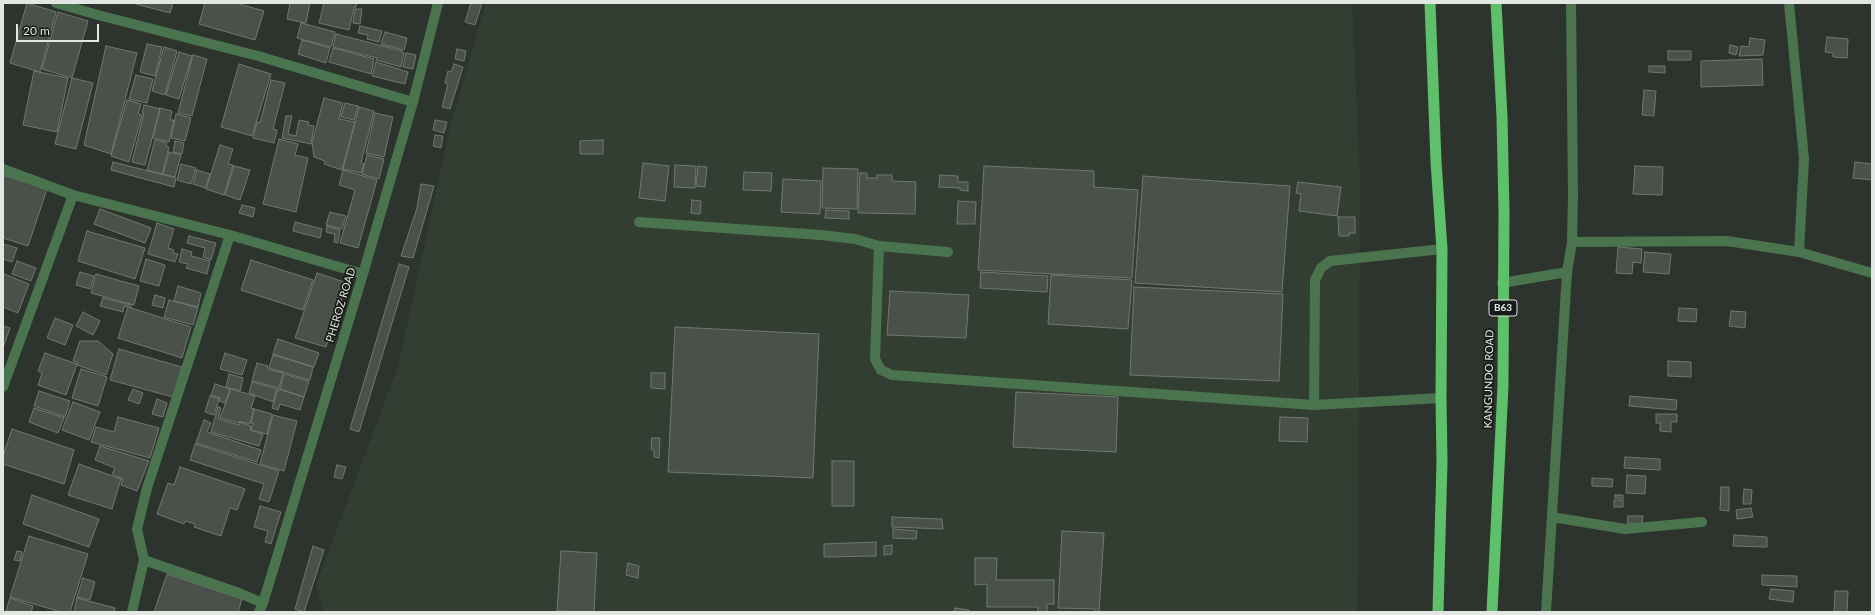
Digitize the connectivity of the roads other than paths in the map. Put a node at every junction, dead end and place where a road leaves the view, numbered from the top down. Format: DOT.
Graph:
graph roads {
  1 [pos="56,3"];
  2 [pos="438,3"];
  3 [pos="1430,3"];
  4 [pos="1496,3"];
  5 [pos="1571,3"];
  6 [pos="1789,3"];
  7 [pos="413,102"];
  8 [pos="3,169"];
  9 [pos="74,195"];
  10 [pos="639,222"];
  11 [pos="230,235"];
  12 [pos="1572,242"];
  13 [pos="878,246"];
  14 [pos="1442,249"];
  15 [pos="948,252"];
  16 [pos="1799,252"];
  17 [pos="1567,272"];
  18 [pos="1872,273"];
  19 [pos="363,274"];
  20 [pos="1502,283"];
  21 [pos="3,387"];
  22 [pos="1441,398"];
  23 [pos="1314,405"];
  24 [pos="1552,517"];
  25 [pos="1702,522"];
  26 [pos="144,560"];
  27 [pos="261,608"];
  28 [pos="132,612"];
  29 [pos="1438,612"];
  30 [pos="1492,612"];
  31 [pos="1546,612"];
  1 -- 7 [label="street"];
  2 -- 7 [label="street, PHEROZ ROAD"];
  3 -- 14 [label="highway"];
  4 -- 20 [label="highway, KANGUNDO ROAD / B63"];
  5 -- 12 [label="street"];
  6 -- 16 [label="street"];
  7 -- 19 [label="street, PHEROZ ROAD"];
  8 -- 9 [label="street"];
  9 -- 11 [label="street"];
  9 -- 21 [label="street"];
  10 -- 13 [label="street"];
  11 -- 19 [label="street"];
  11 -- 26 [label="street"];
  12 -- 16 [label="street"];
  12 -- 17 [label="street"];
  13 -- 15 [label="street"];
  13 -- 23 [label="street"];
  14 -- 22 [label="highway"];
  14 -- 23 [label="street"];
  16 -- 18 [label="street"];
  17 -- 20 [label="street"];
  17 -- 24 [label="street"];
  19 -- 27 [label="street, PHEROZ ROAD"];
  20 -- 30 [label="highway, KANGUNDO ROAD / B63"];
  22 -- 23 [label="street"];
  22 -- 29 [label="highway"];
  24 -- 25 [label="street"];
  24 -- 31 [label="street"];
  26 -- 27 [label="street"];
  26 -- 28 [label="street"];
}
